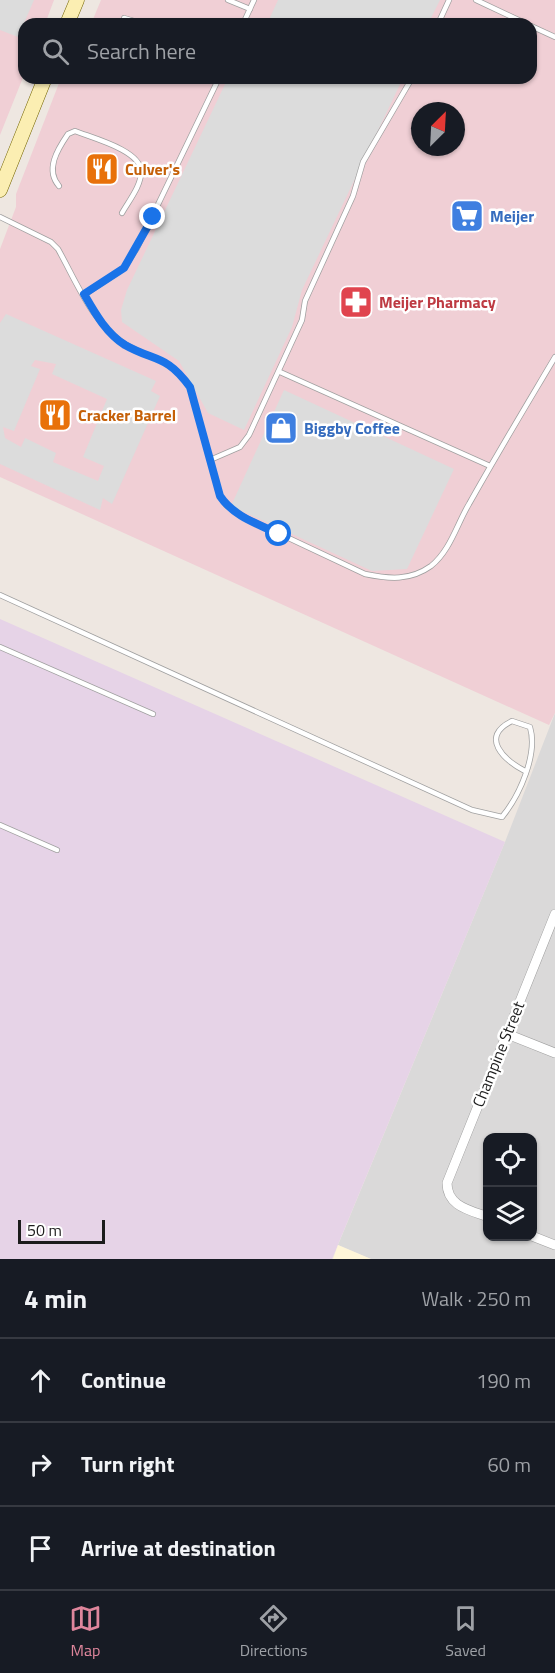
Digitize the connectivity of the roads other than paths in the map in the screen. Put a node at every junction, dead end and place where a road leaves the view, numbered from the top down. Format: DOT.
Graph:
graph roads {
  1 [pos="76,0"];
  2 [pos="228,0"];
  3 [pos="254,0"];
  4 [pos="449,0"];
  5 [pos="476,0"];
  6 [pos="250,9"];
  7 [pos="69,18"];
  8 [pos="246,18"];
  9 [pos="441,18"];
  10 [pos="514,18"];
  11 [pos="537,29"];
  12 [pos="555,37"];
  13 [pos="43,84"];
  14 [pos="216,84"];
  15 [pos="408,84"];
  16 [pos="59,186"];
  17 [pos="0,190"];
  18 [pos="122,213"];
  19 [pos="0,217"];
  20 [pos="84,294"];
  21 [pos="555,357"];
  22 [pos="280,372"];
  23 [pos="210,460"];
  24 [pos="490,466"];
  25 [pos="0,595"];
  26 [pos="0,647"];
  27 [pos="153,714"];
  28 [pos="525,771"];
  29 [pos="0,825"];
  30 [pos="57,850"];
  31 [pos="555,914"];
  32 [pos="507,1034"];
  33 [pos="555,1053"];
  34 [pos="483,1216"];
  35 [pos="537,1238"];
  36 [pos="555,1245"];
  1 -- 7 [label="main road"];
  2 -- 6 [label="lane"];
  3 -- 6 [label="lane"];
  4 -- 9 [label="lane"];
  5 -- 10 [label="lane"];
  6 -- 8 [label="lane"];
  11 -- 12 [label="lane"];
  13 -- 17 [label="main road"];
  14 -- 20 [label="lane"];
  15 -- 22 [label="lane"];
  16 -- 18 [label="lane"];
  19 -- 20 [label="lane"];
  20 -- 23 [label="lane"];
  21 -- 24 [label="lane"];
  22 -- 23 [label="lane"];
  22 -- 24 [label="lane"];
  23 -- 24 [label="lane"];
  25 -- 28 [label="lane"];
  26 -- 27 [label="lane"];
  28 -- 28 [label="lane"];
  29 -- 30 [label="lane"];
  31 -- 32 [label="street, Champine Street"];
  32 -- 33 [label="street"];
  32 -- 34 [label="street, Champine Street"];
  35 -- 36 [label="street"];
}
